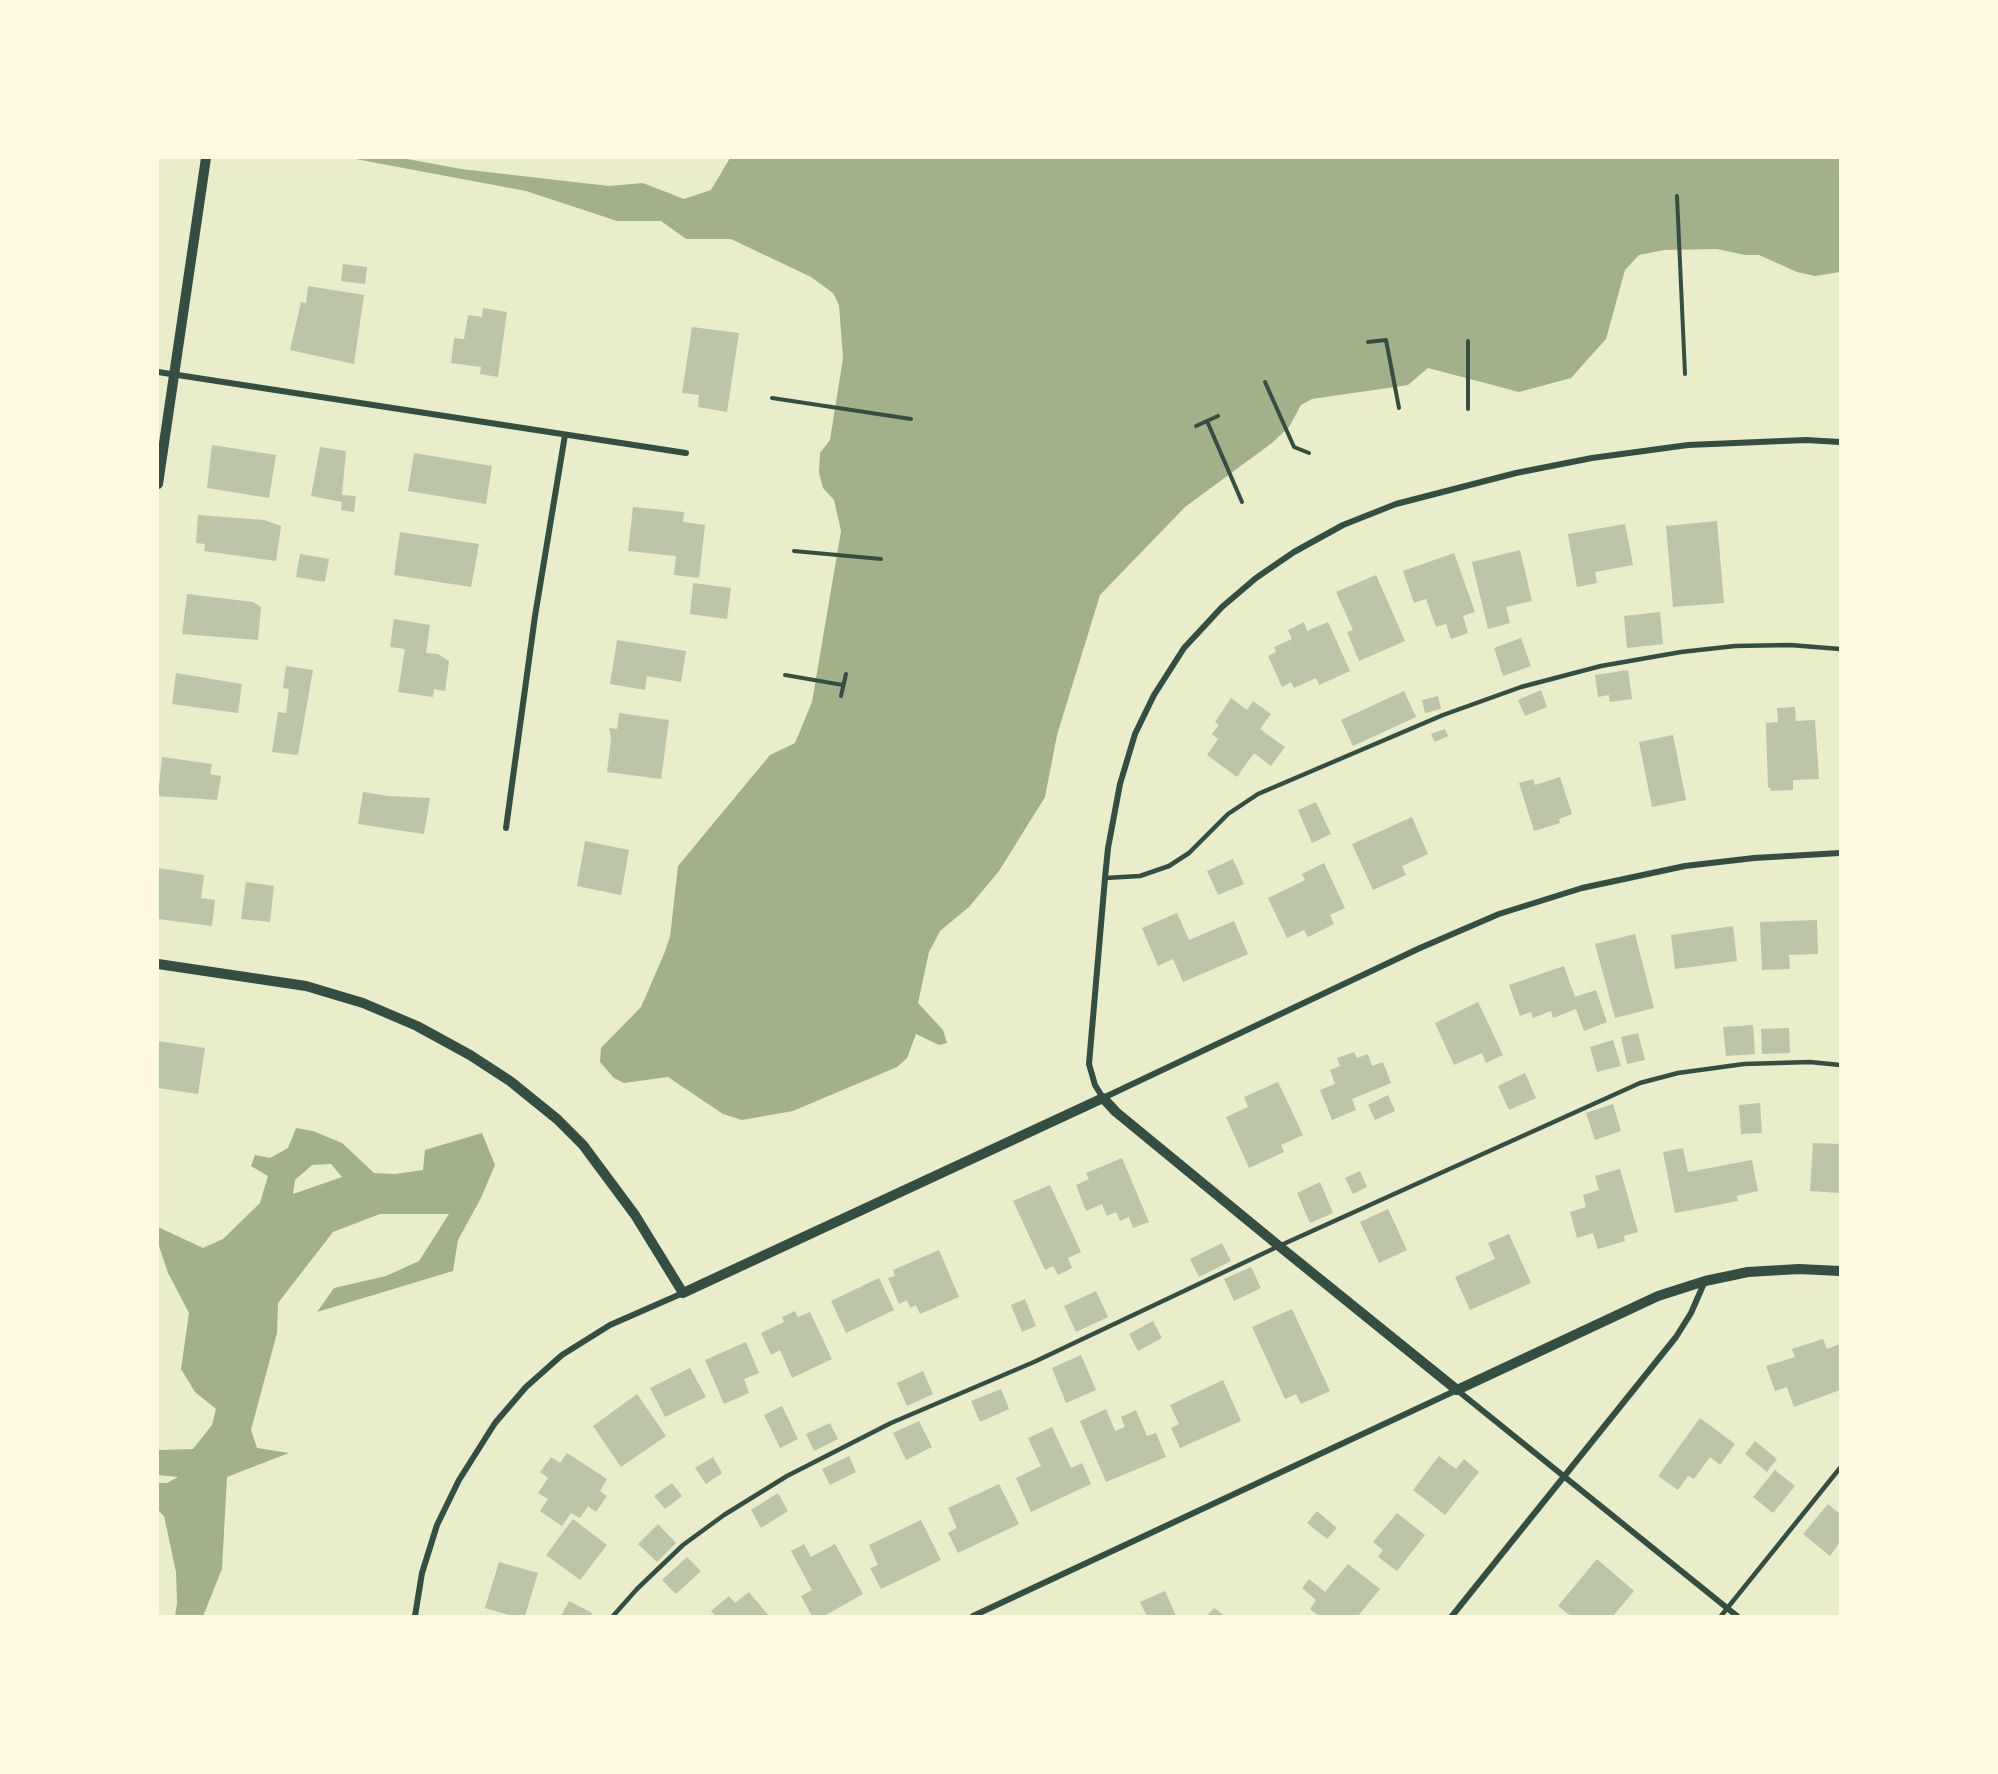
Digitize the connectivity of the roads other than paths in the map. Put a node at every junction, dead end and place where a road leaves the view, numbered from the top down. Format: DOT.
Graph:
graph roads {
  1 [pos="206,158"];
  2 [pos="158,372"];
  3 [pos="174,375"];
  4 [pos="565,435"];
  5 [pos="1840,442"];
  6 [pos="686,453"];
  7 [pos="158,484"];
  8 [pos="1840,649"];
  9 [pos="506,828"];
  10 [pos="1840,853"];
  11 [pos="1105,878"];
  12 [pos="158,963"];
  13 [pos="1840,1065"];
  14 [pos="1103,1098"];
  15 [pos="1279,1246"];
  16 [pos="1840,1271"];
  17 [pos="1705,1281"];
  18 [pos="683,1293"];
  19 [pos="1457,1390"];
  20 [pos="1840,1468"];
  21 [pos="1564,1476"];
  22 [pos="1728,1609"];
  23 [pos="415,1617"];
  24 [pos="613,1617"];
  25 [pos="973,1617"];
  26 [pos="1452,1617"];
  27 [pos="1722,1617"];
  28 [pos="1737,1617"];
  1 -- 3 [label="street"];
  2 -- 3 [label="street"];
  3 -- 4 [label="street"];
  3 -- 7 [label="street"];
  4 -- 6 [label="street"];
  4 -- 9 [label="street"];
  5 -- 11 [label="street"];
  8 -- 11 [label="lane"];
  10 -- 14 [label="street"];
  11 -- 14 [label="street"];
  12 -- 18 [label="street"];
  13 -- 15 [label="lane"];
  14 -- 15 [label="street"];
  14 -- 18 [label="street"];
  15 -- 19 [label="street"];
  15 -- 24 [label="lane"];
  16 -- 17 [label="street"];
  17 -- 19 [label="street"];
  17 -- 21 [label="street"];
  18 -- 23 [label="street"];
  19 -- 21 [label="street"];
  19 -- 25 [label="street"];
  20 -- 22 [label="lane"];
  21 -- 22 [label="street"];
  21 -- 26 [label="street"];
  22 -- 27 [label="lane"];
  22 -- 28 [label="street"];
}
